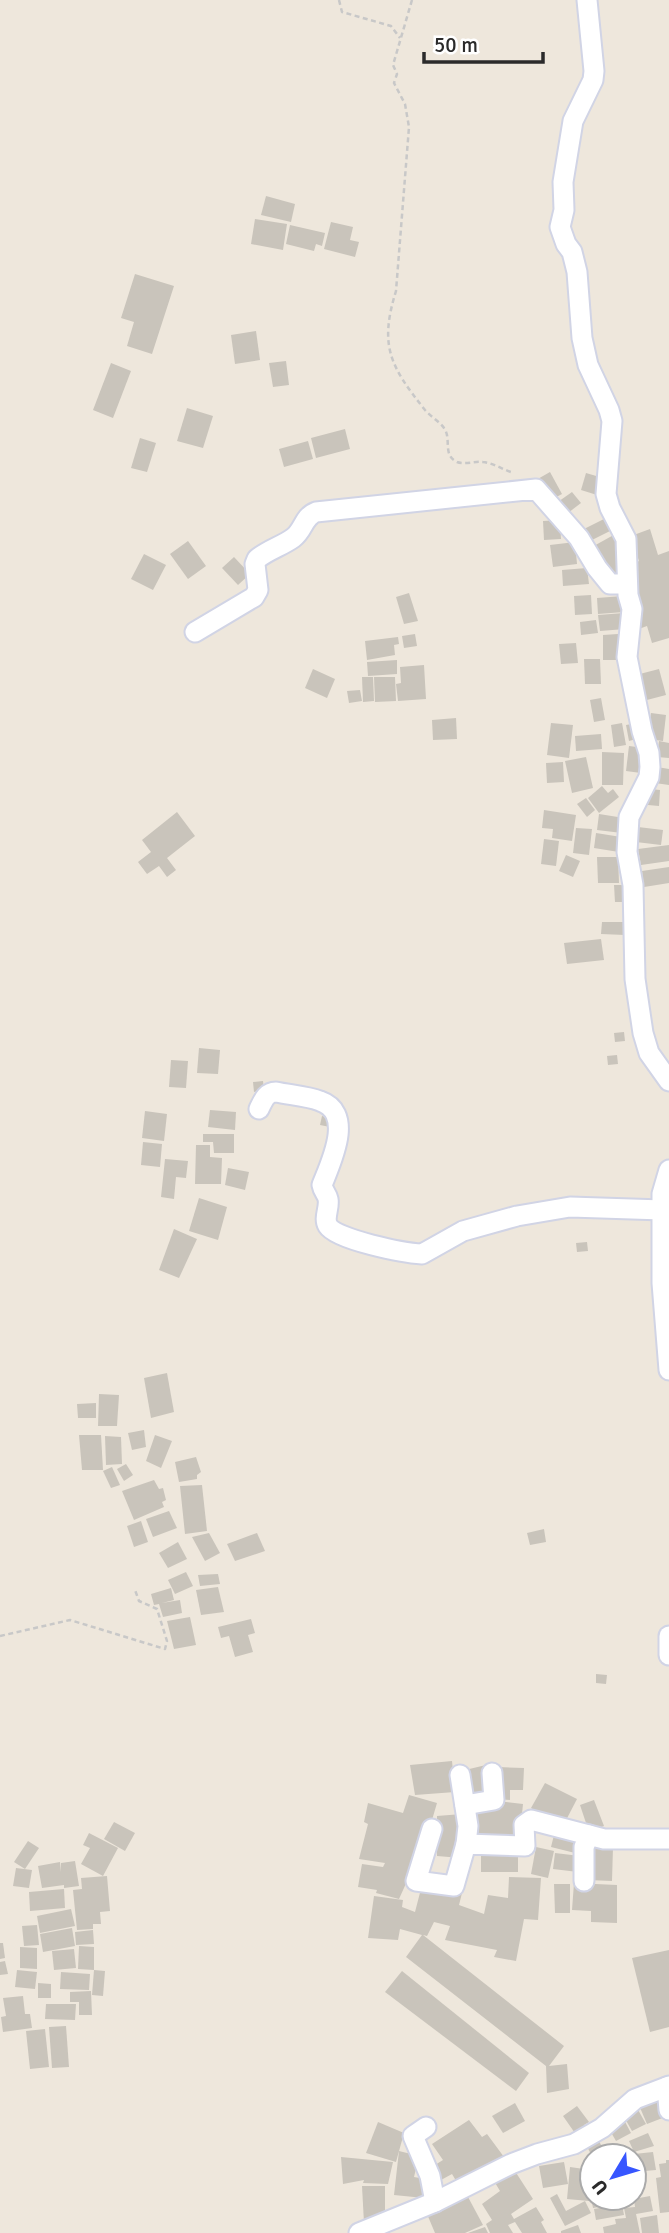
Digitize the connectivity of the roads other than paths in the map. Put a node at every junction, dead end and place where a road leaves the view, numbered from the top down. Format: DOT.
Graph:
graph roads {
  1 [pos="587,0"];
  2 [pos="627,584"];
  3 [pos="195,632"];
  4 [pos="669,1081"];
  5 [pos="259,1109"];
  6 [pos="669,1170"];
  7 [pos="663,1210"];
  8 [pos="669,1370"];
  9 [pos="669,1636"];
  10 [pos="669,1654"];
  11 [pos="492,1773"];
  12 [pos="460,1775"];
  13 [pos="465,1805"];
  14 [pos="432,1829"];
  15 [pos="589,1835"];
  16 [pos="669,1839"];
  17 [pos="466,1844"];
  18 [pos="584,1881"];
  19 [pos="668,2087"];
  20 [pos="669,2110"];
  21 [pos="426,2127"];
  22 [pos="435,2202"];
  23 [pos="359,2233"];
  1 -- 2 [label="street"];
  2 -- 3 [label="street"];
  2 -- 4 [label="street"];
  5 -- 7 [label="street"];
  6 -- 7 [label="street"];
  7 -- 8 [label="street"];
  9 -- 10 [label="street"];
  11 -- 13 [label="street"];
  12 -- 13 [label="street"];
  13 -- 17 [label="street"];
  14 -- 17 [label="street"];
  15 -- 16 [label="street"];
  15 -- 17 [label="street"];
  15 -- 18 [label="street"];
  19 -- 20 [label="street"];
  19 -- 22 [label="street"];
  21 -- 22 [label="street"];
  22 -- 23 [label="street"];
}
